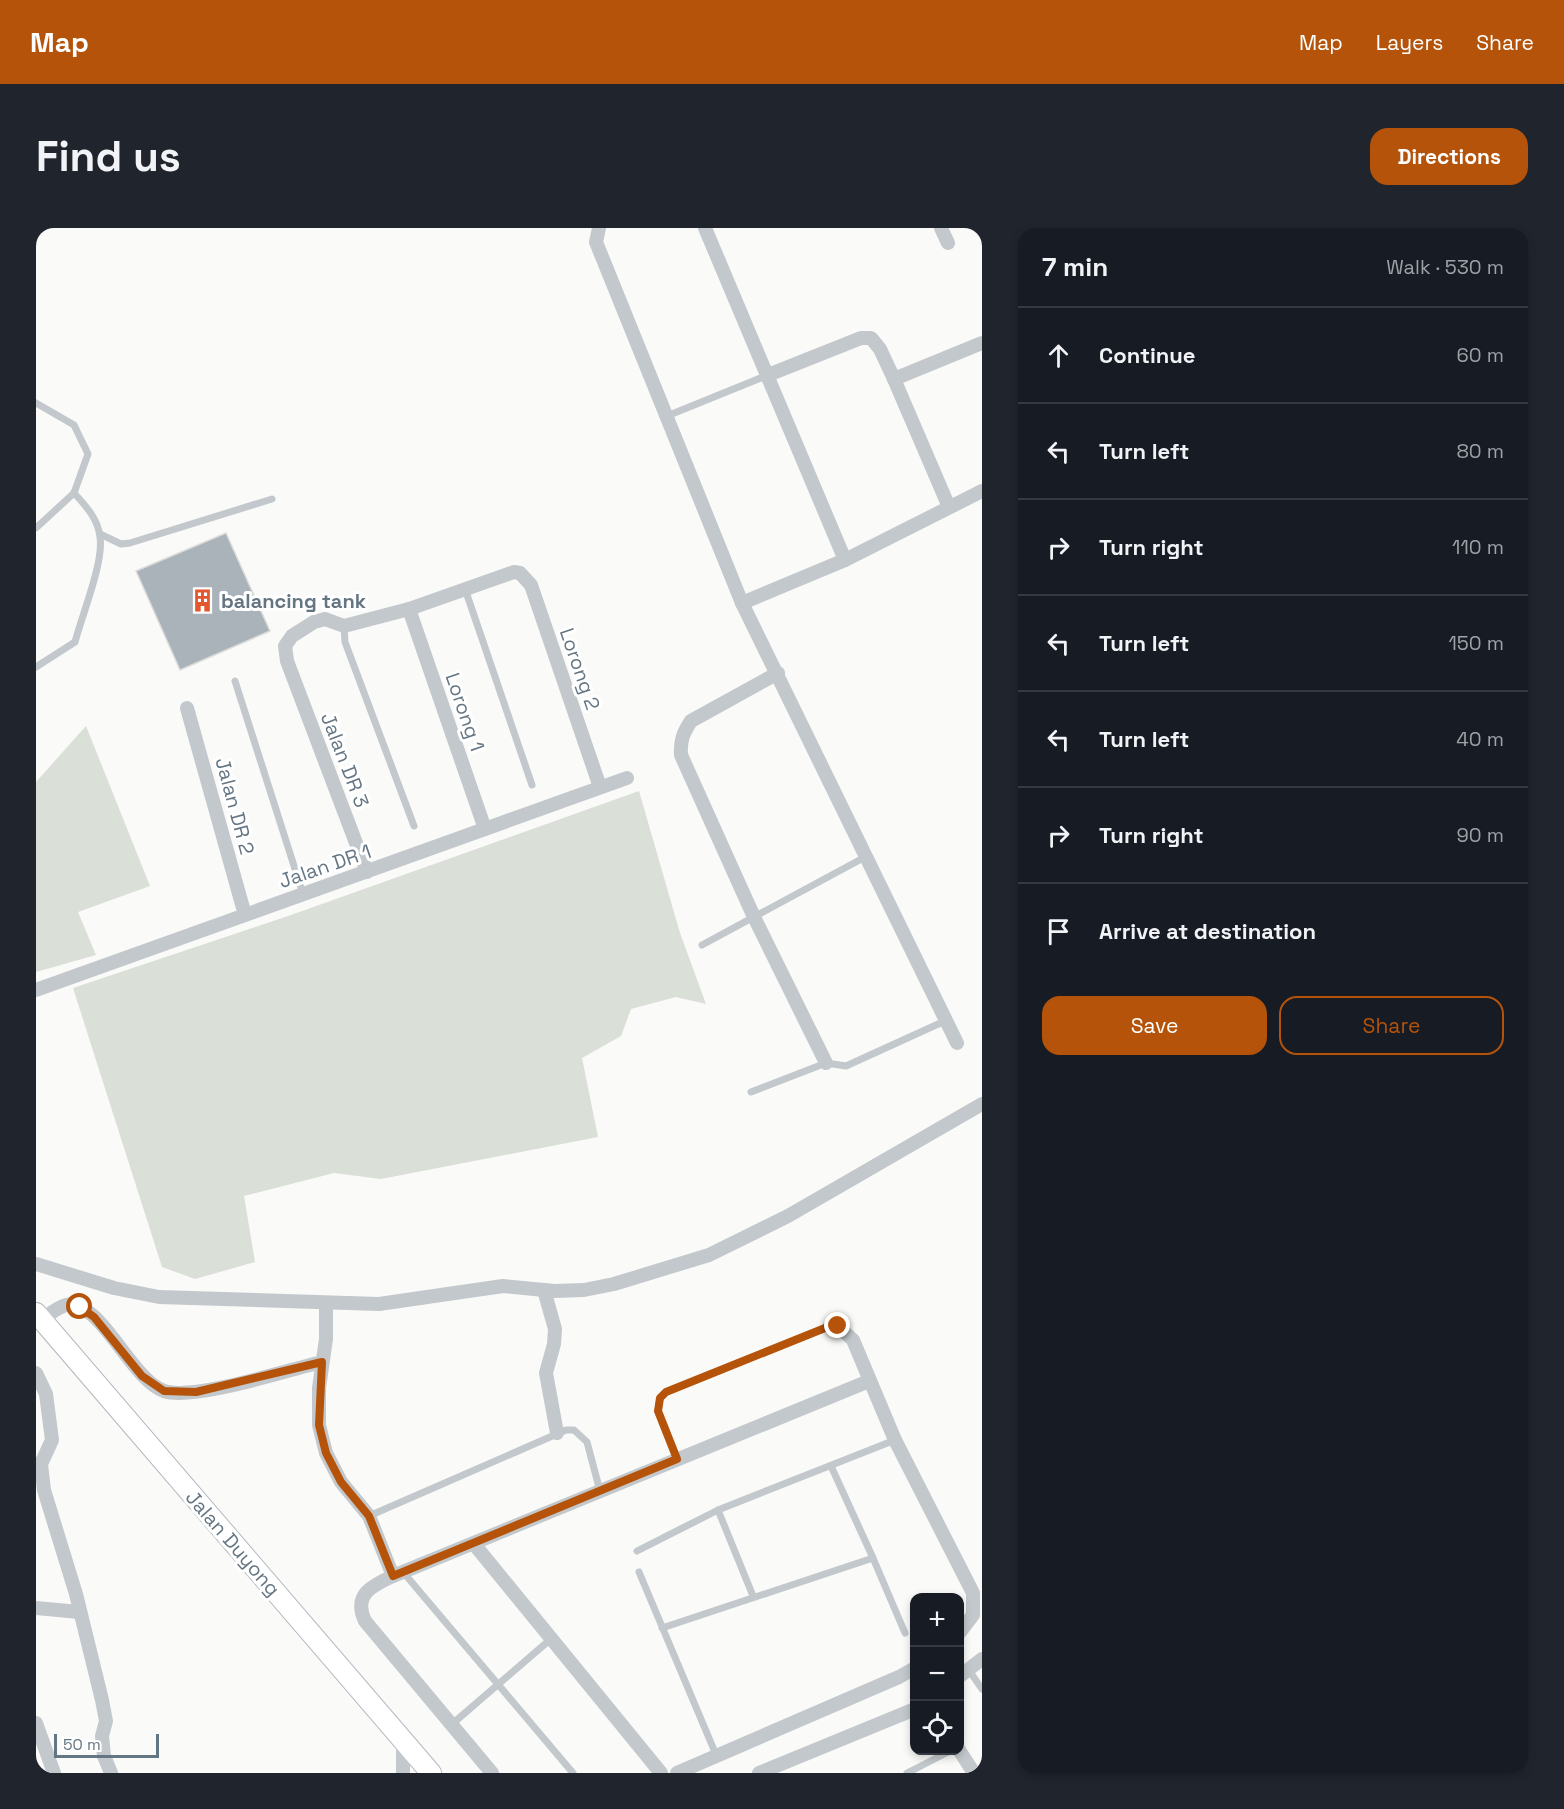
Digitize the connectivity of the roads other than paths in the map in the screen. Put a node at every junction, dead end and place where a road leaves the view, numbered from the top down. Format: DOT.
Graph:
graph roads {
  1 [pos="599,228"];
  2 [pos="705,228"];
  3 [pos="941,228"];
  4 [pos="948,243"];
  5 [pos="982,343"];
  6 [pos="768,375"];
  7 [pos="894,379"];
  8 [pos="36,403"];
  9 [pos="667,416"];
  10 [pos="982,491"];
  11 [pos="74,493"];
  12 [pos="272,499"];
  13 [pos="950,507"];
  14 [pos="36,528"];
  15 [pos="100,534"];
  16 [pos="845,560"];
  17 [pos="465,589"];
  18 [pos="742,603"];
  19 [pos="409,609"];
  20 [pos="344,626"];
  21 [pos="36,667"];
  22 [pos="778,673"];
  23 [pos="236,681"];
  24 [pos="187,708"];
  25 [pos="627,778"];
  26 [pos="532,785"];
  27 [pos="600,787"];
  28 [pos="414,826"];
  29 [pos="485,829"];
  30 [pos="867,856"];
  31 [pos="367,872"];
  32 [pos="303,894"];
  33 [pos="244,915"];
  34 [pos="754,917"];
  35 [pos="702,945"];
  36 [pos="36,990"];
  37 [pos="947,1020"];
  38 [pos="957,1043"];
  39 [pos="826,1063"];
  40 [pos="751,1092"];
  41 [pos="982,1104"];
  42 [pos="36,1264"];
  43 [pos="544,1290"];
  44 [pos="326,1304"];
  45 [pos="39,1316"];
  46 [pos="830,1326"];
  47 [pos="322,1362"];
  48 [pos="36,1373"];
  49 [pos="868,1381"];
  50 [pos="557,1433"];
  51 [pos="895,1440"];
  52 [pos="677,1459"];
  53 [pos="831,1466"];
  54 [pos="600,1491"];
  55 [pos="718,1510"];
  56 [pos="369,1516"];
  57 [pos="474,1544"];
  58 [pos="637,1551"];
  59 [pos="873,1558"];
  60 [pos="639,1572"];
  61 [pos="398,1574"];
  62 [pos="753,1596"];
  63 [pos="36,1608"];
  64 [pos="79,1612"];
  65 [pos="964,1627"];
  66 [pos="662,1628"];
  67 [pos="905,1632"];
  68 [pos="552,1638"];
  69 [pos="982,1659"];
  70 [pos="910,1671"];
  71 [pos="964,1673"];
  72 [pos="499,1683"];
  73 [pos="982,1689"];
  74 [pos="910,1710"];
  75 [pos="36,1723"];
  76 [pos="451,1725"];
  77 [pos="403,1741"];
  78 [pos="942,1755"];
  79 [pos="962,1755"];
  80 [pos="717,1757"];
  81 [pos="54,1773"];
  82 [pos="111,1773"];
  83 [pos="403,1773"];
  84 [pos="431,1773"];
  85 [pos="492,1773"];
  86 [pos="573,1773"];
  87 [pos="661,1773"];
  88 [pos="677,1773"];
  89 [pos="759,1773"];
  90 [pos="907,1773"];
  91 [pos="974,1773"];
  1 -- 9 [label="street"];
  2 -- 6 [label="street"];
  3 -- 4 [label="street"];
  5 -- 7 [label="street"];
  6 -- 7 [label="street"];
  6 -- 9 [label="lane"];
  6 -- 16 [label="street"];
  7 -- 13 [label="street"];
  8 -- 11 [label="lane"];
  9 -- 18 [label="street"];
  10 -- 13 [label="street"];
  11 -- 14 [label="lane"];
  11 -- 15 [label="lane"];
  12 -- 15 [label="lane"];
  13 -- 16 [label="street"];
  15 -- 21 [label="lane"];
  16 -- 18 [label="street"];
  17 -- 19 [label="street"];
  17 -- 26 [label="lane"];
  17 -- 27 [label="street, Lorong 2"];
  18 -- 22 [label="street"];
  19 -- 20 [label="street"];
  19 -- 29 [label="street, Lorong 1"];
  20 -- 28 [label="lane"];
  20 -- 31 [label="street, Jalan DR 3"];
  22 -- 30 [label="street"];
  22 -- 34 [label="street"];
  23 -- 32 [label="lane"];
  24 -- 33 [label="street, Jalan DR 2"];
  25 -- 27 [label="street, Jalan DR 1"];
  27 -- 29 [label="street, Jalan DR 1"];
  29 -- 31 [label="street, Jalan DR 1"];
  30 -- 34 [label="lane"];
  30 -- 37 [label="street"];
  31 -- 32 [label="street, Jalan DR 1"];
  32 -- 33 [label="street, Jalan DR 1"];
  33 -- 36 [label="street, Jalan DR 1"];
  34 -- 35 [label="lane"];
  34 -- 39 [label="street"];
  37 -- 38 [label="street"];
  37 -- 39 [label="lane"];
  39 -- 40 [label="lane"];
  41 -- 43 [label="street"];
  42 -- 44 [label="street"];
  43 -- 44 [label="street"];
  43 -- 50 [label="street"];
  44 -- 47 [label="street"];
  45 -- 47 [label="street"];
  45 -- 77 [label="main road, Jalan Duyong"];
  46 -- 49 [label="street"];
  46 -- 52 [label="lane"];
  47 -- 56 [label="street"];
  48 -- 64 [label="street"];
  49 -- 51 [label="street"];
  49 -- 52 [label="street"];
  50 -- 54 [label="lane"];
  50 -- 56 [label="lane"];
  51 -- 53 [label="lane"];
  51 -- 65 [label="street"];
  52 -- 54 [label="street"];
  53 -- 55 [label="lane"];
  53 -- 59 [label="lane"];
  54 -- 57 [label="street"];
  55 -- 58 [label="lane"];
  55 -- 62 [label="lane"];
  56 -- 61 [label="street"];
  57 -- 61 [label="street"];
  57 -- 68 [label="street"];
  59 -- 62 [label="lane"];
  59 -- 67 [label="lane"];
  60 -- 66 [label="lane"];
  61 -- 72 [label="lane"];
  61 -- 76 [label="street"];
  62 -- 66 [label="lane"];
  63 -- 64 [label="street"];
  64 -- 82 [label="street"];
  66 -- 80 [label="lane"];
  68 -- 72 [label="lane"];
  68 -- 87 [label="street"];
  69 -- 71 [label="street"];
  70 -- 80 [label="street"];
  71 -- 73 [label="lane"];
  72 -- 76 [label="lane"];
  72 -- 86 [label="lane"];
  74 -- 89 [label="street"];
  75 -- 81 [label="street"];
  76 -- 85 [label="street"];
  77 -- 83 [label="street"];
  77 -- 84 [label="main road, Jalan Duyong"];
  78 -- 90 [label="lane"];
  79 -- 91 [label="street"];
  80 -- 88 [label="street"];
}
